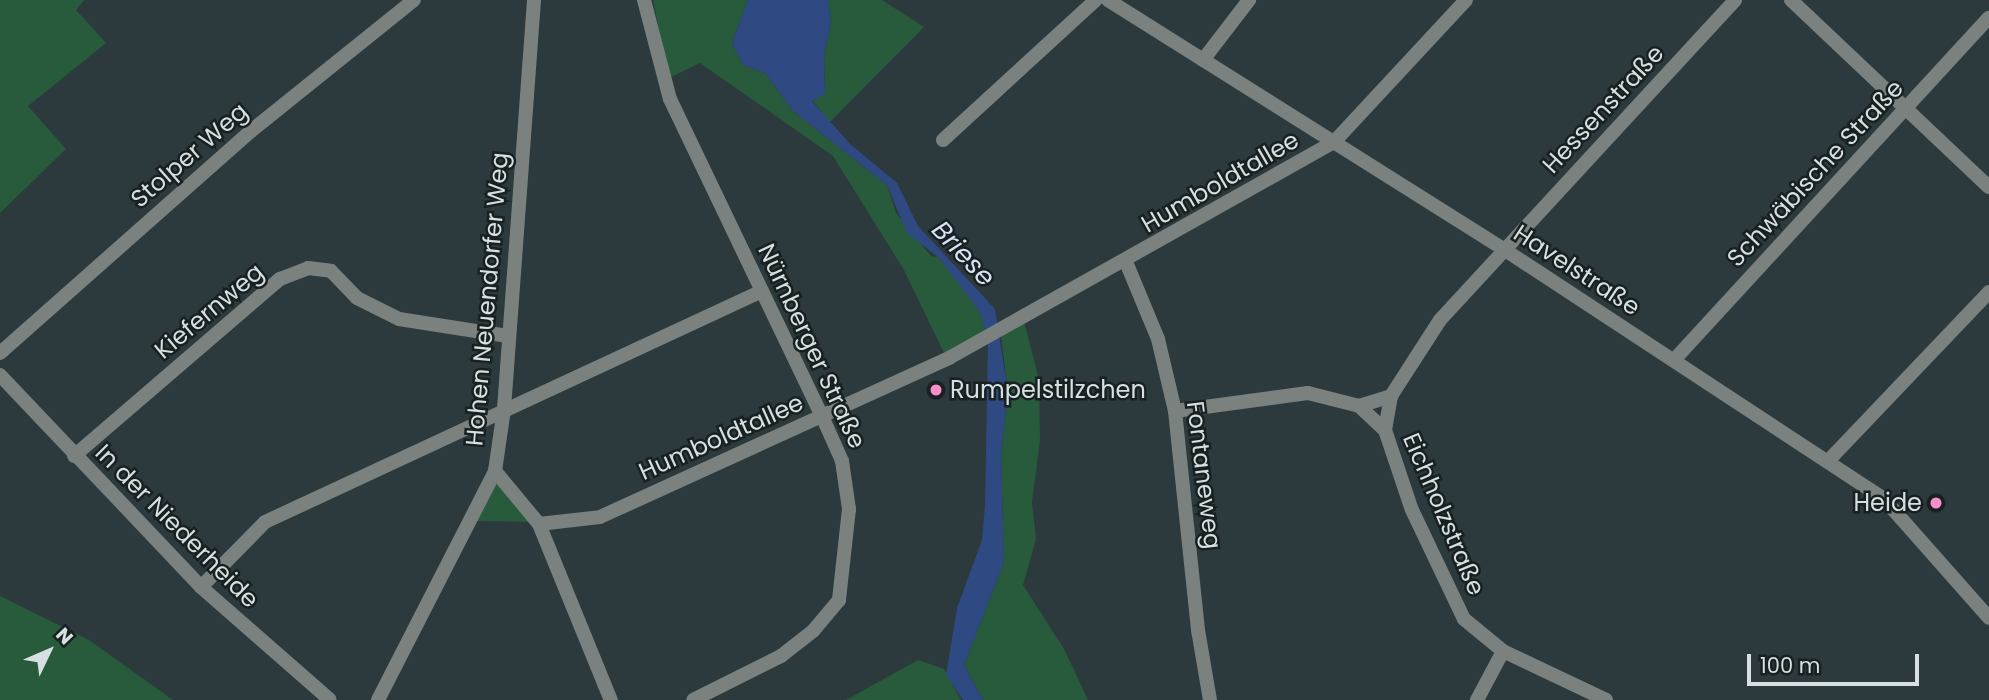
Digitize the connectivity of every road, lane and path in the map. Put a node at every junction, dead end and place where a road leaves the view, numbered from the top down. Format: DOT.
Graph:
graph roads {
  1 [pos="414,0"];
  2 [pos="534,0"];
  3 [pos="644,0"];
  4 [pos="1096,0"];
  5 [pos="1108,0"];
  6 [pos="1249,0"];
  7 [pos="1466,0"];
  8 [pos="1735,0"];
  9 [pos="1791,0"];
  10 [pos="1989,18"];
  11 [pos="1203,60"];
  12 [pos="1905,107"];
  13 [pos="943,140"];
  14 [pos="1334,142"];
  15 [pos="1989,187"];
  16 [pos="1505,250"];
  17 [pos="1126,262"];
  18 [pos="762,291"];
  19 [pos="1989,292"];
  20 [pos="508,335"];
  21 [pos="0,353"];
  22 [pos="1674,360"];
  23 [pos="0,375"];
  24 [pos="1391,396"];
  25 [pos="1359,406"];
  26 [pos="504,410"];
  27 [pos="1175,411"];
  28 [pos="822,416"];
  29 [pos="1385,430"];
  30 [pos="74,456"];
  31 [pos="1829,460"];
  32 [pos="495,471"];
  33 [pos="539,524"];
  34 [pos="201,587"];
  35 [pos="1989,618"];
  36 [pos="1503,652"];
  37 [pos="330,700"];
  38 [pos="378,700"];
  39 [pos="611,700"];
  40 [pos="693,700"];
  41 [pos="1210,700"];
  42 [pos="1477,700"];
  43 [pos="1606,700"];
  1 -- 21 [label="street, Stolper Weg"];
  2 -- 20 [label="street, Hohen Neuendorfer Weg"];
  3 -- 18 [label="street, Nürnberger Straße"];
  4 -- 13 [label="street"];
  5 -- 11 [label="street, Havelstraße"];
  6 -- 11 [label="street"];
  7 -- 14 [label="street, Humboldtallee"];
  8 -- 16 [label="street, Hessenstraße"];
  9 -- 12 [label="street"];
  10 -- 12 [label="street, Schwäbische Straße"];
  11 -- 14 [label="street, Havelstraße"];
  12 -- 15 [label="street"];
  12 -- 22 [label="street, Schwäbische Straße"];
  14 -- 16 [label="street, Havelstraße"];
  14 -- 17 [label="street, Humboldtallee"];
  16 -- 22 [label="street, Havelstraße"];
  16 -- 24 [label="street, Eichholzstraße"];
  17 -- 27 [label="street, Fontaneweg"];
  17 -- 28 [label="street, Humboldtallee"];
  18 -- 26 [label="street"];
  18 -- 28 [label="street, Nürnberger Straße"];
  19 -- 31 [label="street"];
  20 -- 26 [label="street, Hohen Neuendorfer Weg"];
  20 -- 30 [label="street, Kiefernweg"];
  22 -- 31 [label="street, Havelstraße"];
  23 -- 30 [label="street, In der Niederheide"];
  24 -- 25 [label="street"];
  24 -- 29 [label="street, Eichholzstraße"];
  25 -- 27 [label="street, Eichholzstraße"];
  25 -- 29 [label="street, Eichholzstraße"];
  26 -- 32 [label="street, Hohen Neuendorfer Weg"];
  26 -- 34 [label="street"];
  27 -- 41 [label="street, Fontaneweg"];
  28 -- 33 [label="street, Humboldtallee"];
  28 -- 40 [label="street, Nürnberger Straße"];
  29 -- 36 [label="street, Eichholzstraße"];
  30 -- 34 [label="street, In der Niederheide"];
  31 -- 35 [label="street, Havelstraße"];
  32 -- 33 [label="street"];
  32 -- 38 [label="street, Hohen Neuendorfer Weg"];
  33 -- 39 [label="street"];
  34 -- 37 [label="street, In der Niederheide"];
  36 -- 42 [label="street"];
  36 -- 43 [label="street, Eichholzstraße"];
}
